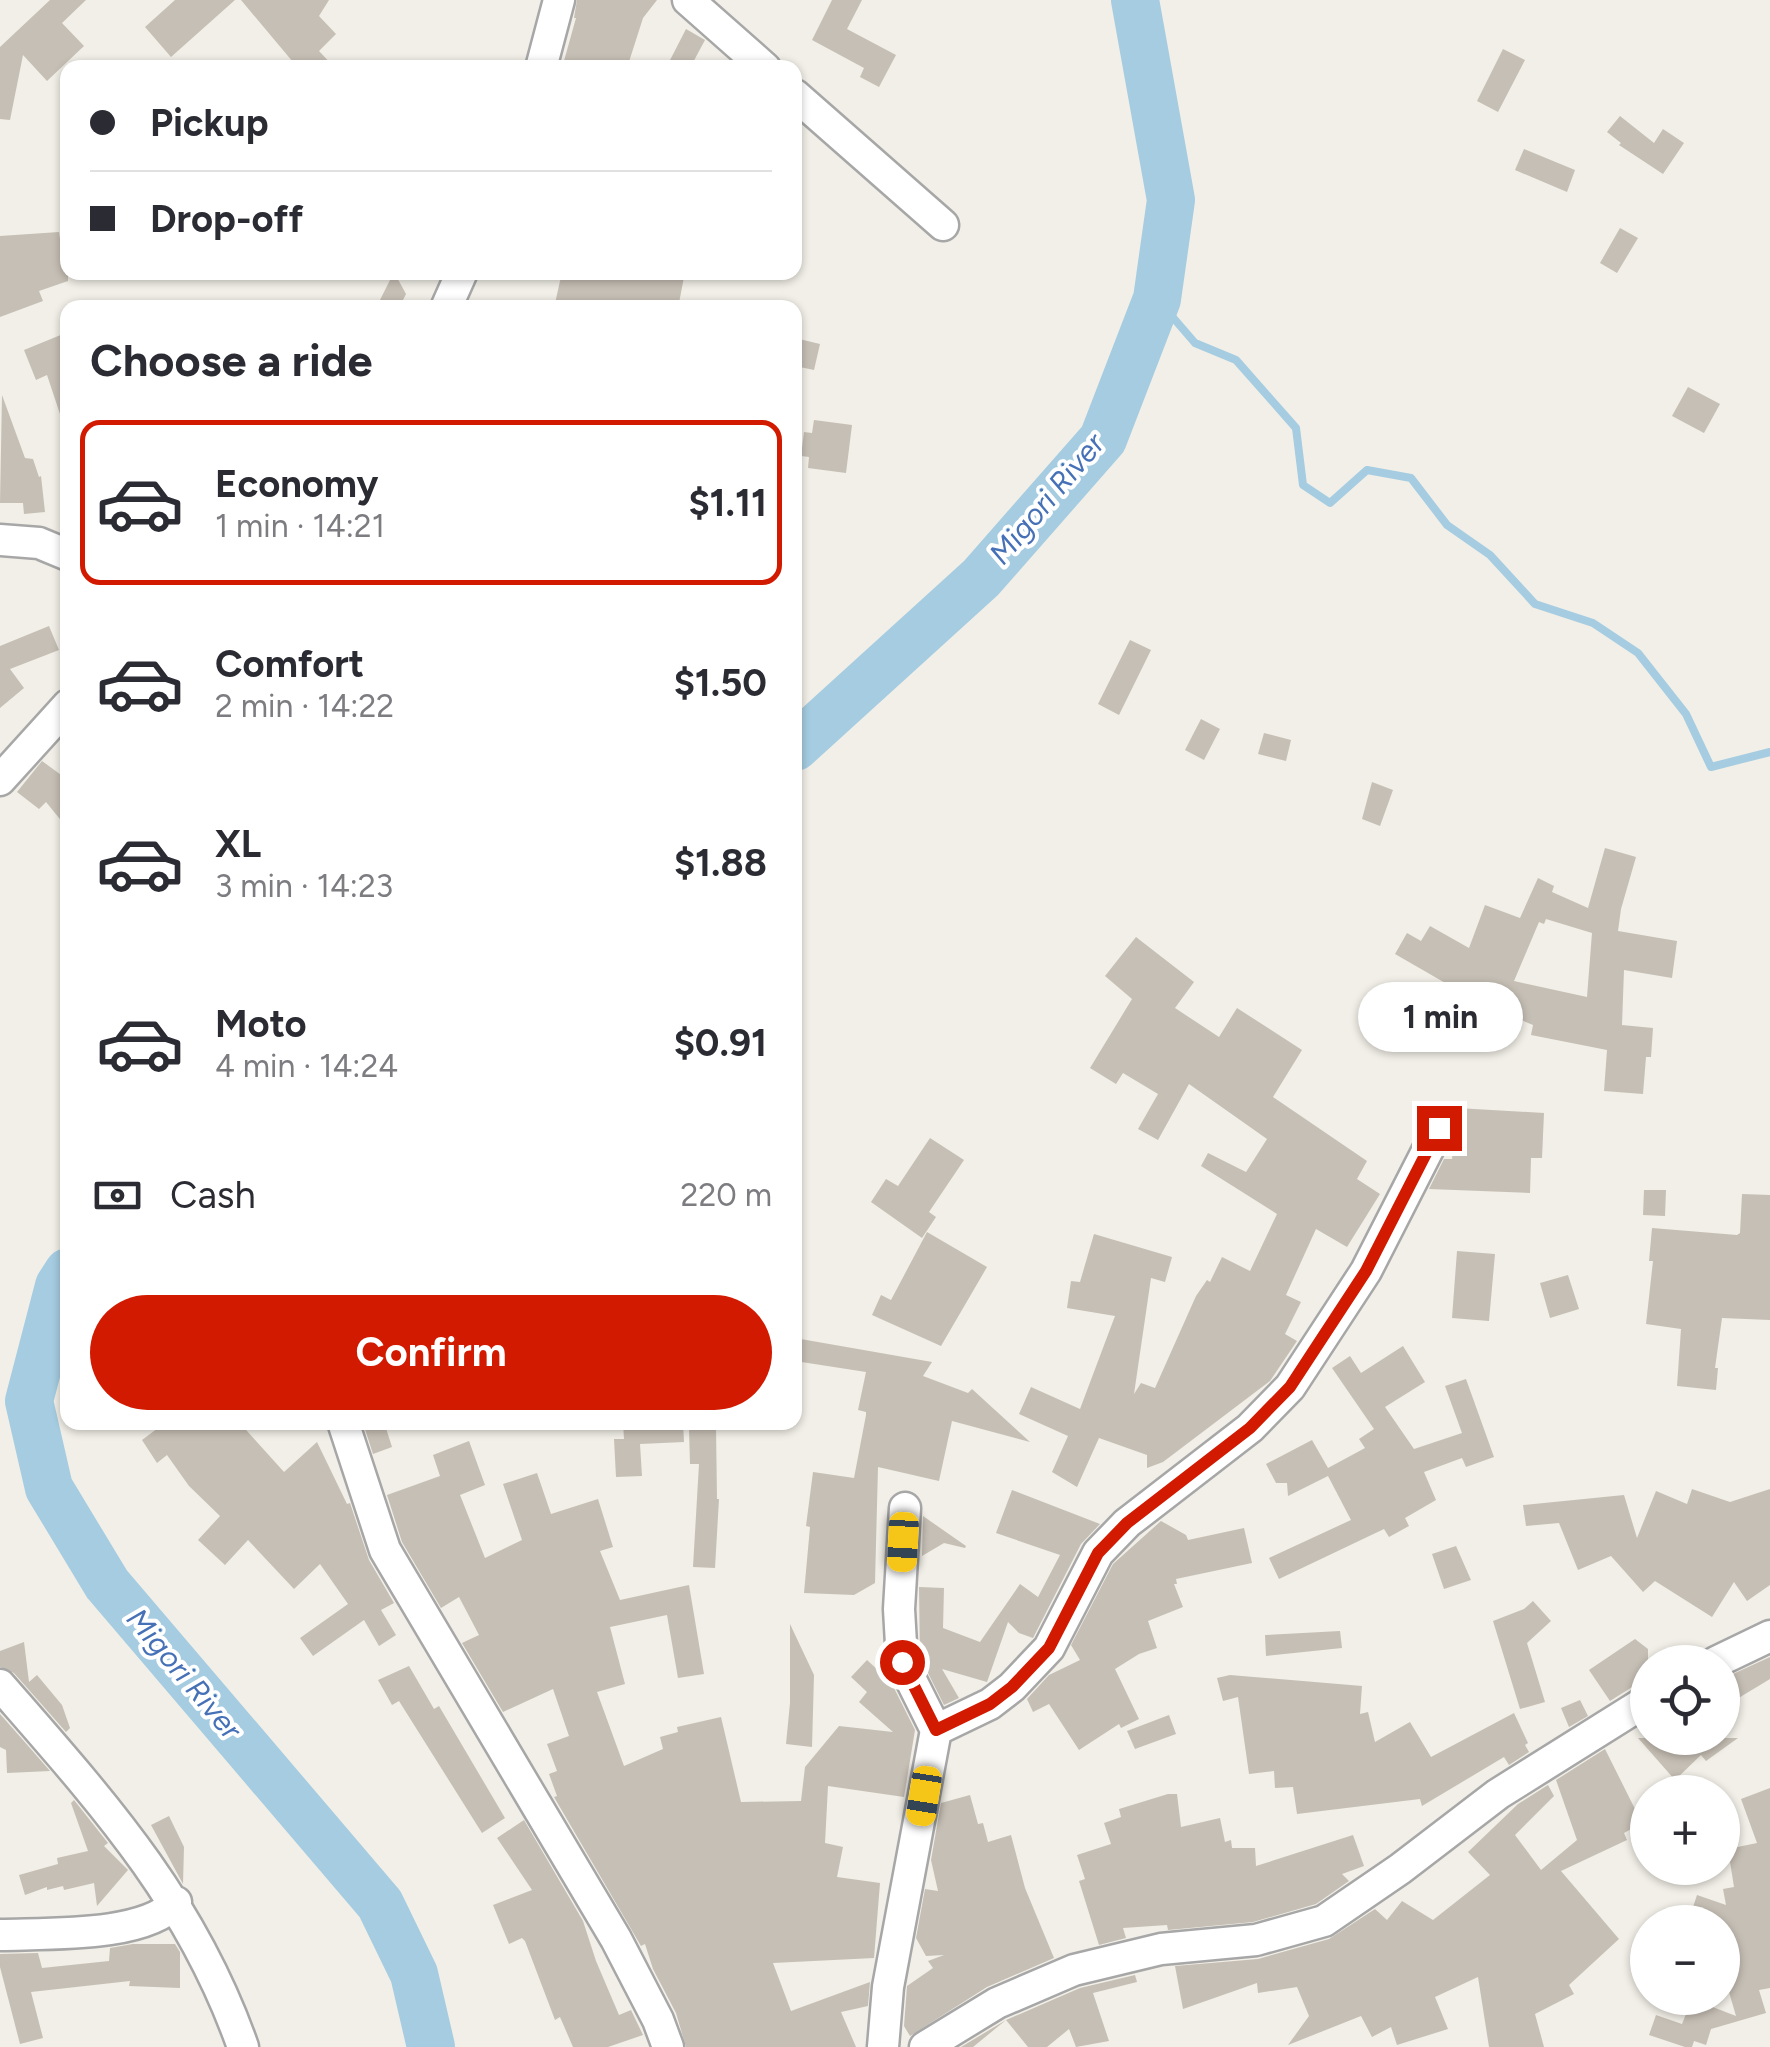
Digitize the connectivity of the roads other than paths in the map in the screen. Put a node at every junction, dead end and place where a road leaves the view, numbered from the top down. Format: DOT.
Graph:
graph roads {
  1 [pos="559,0"];
  2 [pos="688,0"];
  3 [pos="543,60"];
  4 [pos="756,60"];
  5 [pos="802,101"];
  6 [pos="943,225"];
  7 [pos="0,540"];
  8 [pos="60,552"];
  9 [pos="60,714"];
  10 [pos="0,780"];
  11 [pos="1439,1128"];
  12 [pos="346,1430"];
  13 [pos="905,1508"];
  14 [pos="1770,1636"];
  15 [pos="1740,1650"];
  16 [pos="0,1684"];
  17 [pos="1630,1711"];
  18 [pos="936,1730"];
  19 [pos="176,1902"];
  20 [pos="0,1935"];
  21 [pos="243,2047"];
  22 [pos="668,2047"];
  23 [pos="883,2047"];
  24 [pos="925,2047"];
  1 -- 3 [label="street"];
  2 -- 4 [label="street"];
  5 -- 6 [label="street"];
  7 -- 8 [label="street"];
  9 -- 10 [label="street"];
  11 -- 18 [label="street"];
  12 -- 22 [label="street"];
  13 -- 18 [label="street"];
  14 -- 15 [label="street"];
  16 -- 19 [label="street"];
  17 -- 24 [label="street"];
  18 -- 23 [label="street"];
  19 -- 20 [label="street"];
  19 -- 21 [label="street"];
}
